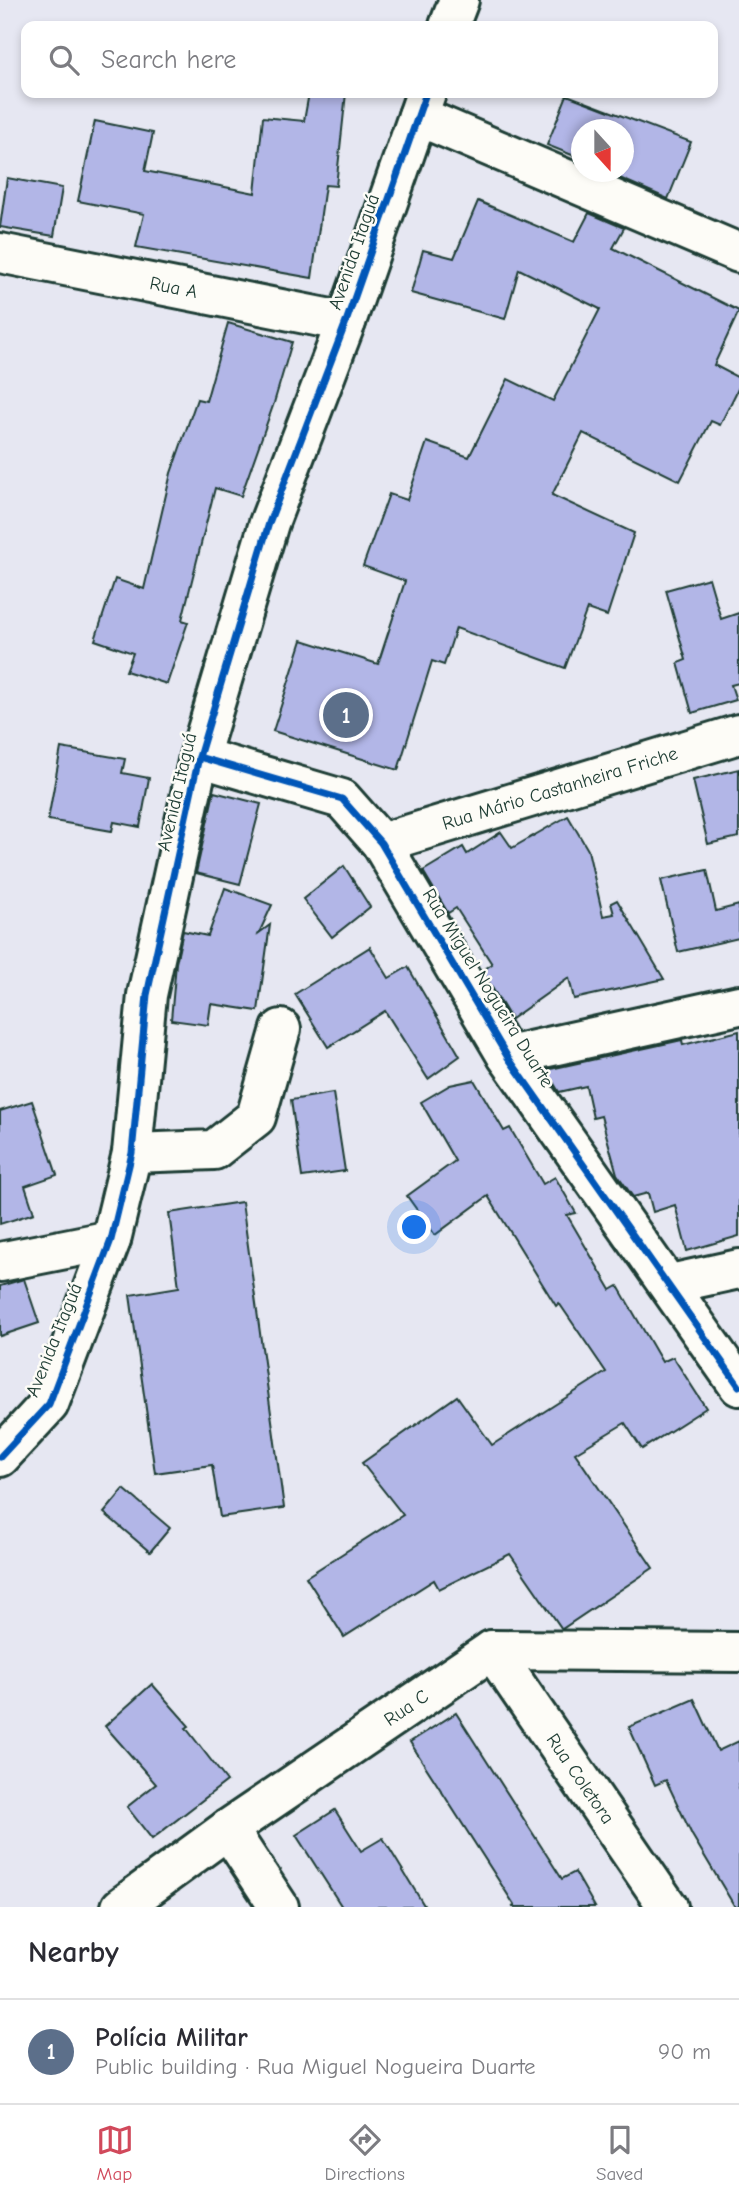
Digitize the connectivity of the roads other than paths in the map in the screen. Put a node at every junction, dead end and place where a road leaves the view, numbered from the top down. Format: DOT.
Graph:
graph roads {
  1 [pos="459,0"];
  2 [pos="451,21"];
  3 [pos="422,104"];
  4 [pos="0,253"];
  5 [pos="739,253"];
  6 [pos="346,322"];
  7 [pos="739,734"];
  8 [pos="199,757"];
  9 [pos="381,843"];
  10 [pos="739,1005"];
  11 [pos="281,1029"];
  12 [pos="507,1056"];
  13 [pos="132,1153"];
  14 [pos="111,1240"];
  15 [pos="0,1262"];
  16 [pos="739,1269"];
  17 [pos="670,1284"];
  18 [pos="739,1386"];
  19 [pos="0,1457"];
  20 [pos="492,1650"];
  21 [pos="739,1652"];
  22 [pos="228,1829"];
  23 [pos="121,1907"];
  24 [pos="279,1907"];
  25 [pos="667,1907"];
  1 -- 2 [label="street"];
  3 -- 5 [label="street"];
  3 -- 6 [label="street, Avenida Itaguá"];
  4 -- 6 [label="street, Rua A"];
  6 -- 8 [label="street, Avenida Itaguá"];
  7 -- 9 [label="street, Rua Mário Castanheira Friche"];
  8 -- 9 [label="street, Rua Miguel Nogueira Duarte"];
  8 -- 13 [label="street, Avenida Itaguá"];
  9 -- 12 [label="street, Rua Miguel Nogueira Duarte"];
  10 -- 12 [label="street"];
  11 -- 13 [label="street"];
  12 -- 17 [label="street, Rua Miguel Nogueira Duarte"];
  13 -- 14 [label="street, Avenida Itaguá"];
  14 -- 15 [label="street"];
  14 -- 19 [label="street, Avenida Itaguá"];
  16 -- 17 [label="street"];
  17 -- 18 [label="street, Rua Miguel Nogueira Duarte"];
  20 -- 21 [label="street"];
  20 -- 22 [label="street, Rua C"];
  20 -- 25 [label="street, Rua Coletora"];
  22 -- 23 [label="street, Rua C"];
  22 -- 24 [label="street"];
}
